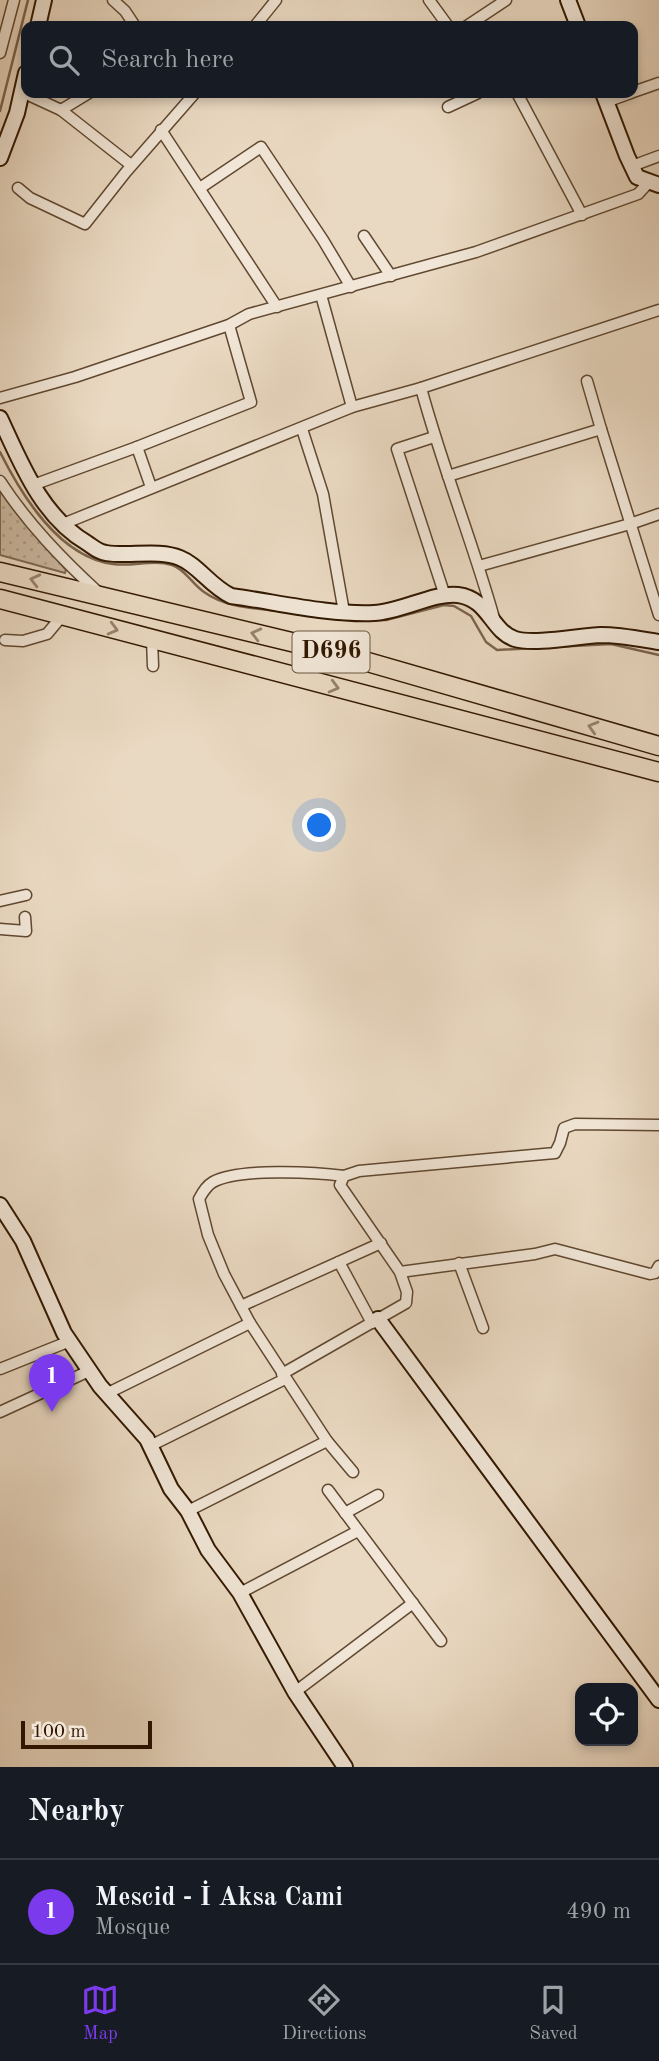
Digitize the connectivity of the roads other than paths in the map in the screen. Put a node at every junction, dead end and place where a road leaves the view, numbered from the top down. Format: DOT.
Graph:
graph roads {
  1 [pos="13,0"];
  2 [pos="44,0"];
  3 [pos="113,0"];
  4 [pos="276,0"];
  5 [pos="429,0"];
  6 [pos="506,0"];
  7 [pos="568,0"];
  8 [pos="39,21"];
  9 [pos="132,21"];
  10 [pos="259,21"];
  11 [pos="444,21"];
  12 [pos="474,21"];
  13 [pos="576,21"];
  14 [pos="0,53"];
  15 [pos="659,83"];
  16 [pos="638,90"];
  17 [pos="21,96"];
  18 [pos="35,98"];
  19 [pos="81,98"];
  20 [pos="180,98"];
  21 [pos="190,98"];
  22 [pos="467,98"];
  23 [pos="520,98"];
  24 [pos="604,98"];
  25 [pos="184,104"];
  26 [pos="448,107"];
  27 [pos="61,110"];
  28 [pos="161,130"];
  29 [pos="659,156"];
  30 [pos="0,158"];
  31 [pos="131,165"];
  32 [pos="632,166"];
  33 [pos="654,184"];
  34 [pos="18,188"];
  35 [pos="200,188"];
  36 [pos="582,215"];
  37 [pos="364,236"];
  38 [pos="391,276"];
  39 [pos="351,287"];
  40 [pos="321,295"];
  41 [pos="277,307"];
  42 [pos="659,310"];
  43 [pos="229,325"];
  44 [pos="587,381"];
  45 [pos="421,388"];
  46 [pos="0,398"];
  47 [pos="352,407"];
  48 [pos="0,418"];
  49 [pos="302,429"];
  50 [pos="601,429"];
  51 [pos="434,437"];
  52 [pos="136,447"];
  53 [pos="449,476"];
  54 [pos="0,481"];
  55 [pos="33,485"];
  56 [pos="151,487"];
  57 [pos="659,514"];
  58 [pos="63,524"];
  59 [pos="630,524"];
  60 [pos="479,566"];
  61 [pos="0,572"];
  62 [pos="445,596"];
  63 [pos="103,597"];
  64 [pos="0,599"];
  65 [pos="344,612"];
  66 [pos="659,614"];
  67 [pos="62,616"];
  68 [pos="495,620"];
  69 [pos="152,639"];
  70 [pos="5,640"];
  71 [pos="659,642"];
  72 [pos="153,666"];
  73 [pos="659,746"];
  74 [pos="659,772"];
  75 [pos="26,895"];
  76 [pos="0,901"];
  77 [pos="25,917"];
  78 [pos="0,929"];
  79 [pos="659,1125"];
  80 [pos="344,1176"];
  81 [pos="0,1205"];
  82 [pos="381,1243"];
  83 [pos="339,1262"];
  84 [pos="460,1263"];
  85 [pos="659,1266"];
  86 [pos="400,1272"];
  87 [pos="241,1306"];
  88 [pos="375,1321"];
  89 [pos="250,1323"];
  90 [pos="483,1328"];
  91 [pos="70,1342"];
  92 [pos="0,1369"];
  93 [pos="89,1371"];
  94 [pos="284,1377"];
  95 [pos="106,1394"];
  96 [pos="0,1412"];
  97 [pos="327,1441"];
  98 [pos="150,1446"];
  99 [pos="353,1472"];
  100 [pos="328,1490"];
  101 [pos="378,1495"];
  102 [pos="188,1511"];
  103 [pos="345,1513"];
  104 [pos="358,1531"];
  105 [pos="240,1593"];
  106 [pos="413,1603"];
  107 [pos="441,1641"];
  108 [pos="295,1692"];
  109 [pos="659,1700"];
  110 [pos="345,1767"];
  1 -- 14 [label="street"];
  2 -- 8 [label="street"];
  3 -- 9 [label="street"];
  4 -- 10 [label="street"];
  5 -- 11 [label="street"];
  6 -- 12 [label="street"];
  7 -- 13 [label="street"];
  15 -- 16 [label="street"];
  17 -- 30 [label="street"];
  18 -- 27 [label="street"];
  19 -- 27 [label="street"];
  20 -- 25 [label="street"];
  21 -- 25 [label="street"];
  22 -- 26 [label="street"];
  23 -- 36 [label="street"];
  24 -- 32 [label="street"];
  25 -- 28 [label="street"];
  27 -- 31 [label="street"];
  28 -- 31 [label="street"];
  28 -- 35 [label="street"];
  29 -- 32 [label="street"];
  31 -- 34 [label="street"];
  32 -- 33 [label="street"];
  33 -- 36 [label="street"];
  35 -- 39 [label="street"];
  35 -- 41 [label="street"];
  36 -- 38 [label="street"];
  37 -- 38 [label="street"];
  38 -- 39 [label="street"];
  39 -- 40 [label="street"];
  40 -- 41 [label="street"];
  40 -- 47 [label="street"];
  41 -- 43 [label="street"];
  42 -- 45 [label="street"];
  43 -- 46 [label="street"];
  43 -- 52 [label="street"];
  44 -- 50 [label="street"];
  45 -- 47 [label="street"];
  45 -- 51 [label="street"];
  47 -- 49 [label="street"];
  48 -- 55 [label="street"];
  49 -- 56 [label="street"];
  49 -- 65 [label="street"];
  50 -- 53 [label="street"];
  50 -- 59 [label="street"];
  51 -- 53 [label="street"];
  51 -- 62 [label="street"];
  52 -- 55 [label="street"];
  52 -- 56 [label="street"];
  53 -- 60 [label="street"];
  54 -- 63 [label="street"];
  55 -- 58 [label="street"];
  56 -- 58 [label="street"];
  57 -- 59 [label="street"];
  58 -- 65 [label="street"];
  59 -- 60 [label="street"];
  59 -- 66 [label="street"];
  60 -- 68 [label="street"];
  63 -- 61 [label="highway, D696, one-way"];
  62 -- 65 [label="street"];
  62 -- 68 [label="street"];
  73 -- 63 [label="highway, D696, one-way"];
  64 -- 67 [label="highway, D696"];
  67 -- 69 [label="highway, D696, one-way"];
  67 -- 70 [label="street"];
  68 -- 71 [label="street"];
  69 -- 72 [label="street"];
  69 -- 74 [label="highway, D696, one-way"];
  75 -- 76 [label="street"];
  77 -- 78 [label="street"];
  79 -- 80 [label="street"];
  80 -- 82 [label="street"];
  80 -- 87 [label="street"];
  81 -- 91 [label="street"];
  82 -- 83 [label="street"];
  82 -- 86 [label="street"];
  83 -- 87 [label="street"];
  83 -- 88 [label="street"];
  84 -- 85 [label="street"];
  84 -- 86 [label="street"];
  84 -- 90 [label="street"];
  86 -- 88 [label="street"];
  87 -- 89 [label="street"];
  88 -- 94 [label="street"];
  88 -- 109 [label="street"];
  89 -- 94 [label="street"];
  89 -- 95 [label="street"];
  91 -- 92 [label="street"];
  91 -- 93 [label="street"];
  93 -- 95 [label="street"];
  93 -- 96 [label="street"];
  94 -- 97 [label="street"];
  94 -- 98 [label="street"];
  95 -- 98 [label="street"];
  97 -- 99 [label="street"];
  97 -- 102 [label="street"];
  98 -- 102 [label="street"];
  100 -- 103 [label="street"];
  101 -- 103 [label="street"];
  102 -- 105 [label="street"];
  103 -- 104 [label="street"];
  104 -- 105 [label="street"];
  104 -- 106 [label="street"];
  105 -- 108 [label="street"];
  106 -- 107 [label="street"];
  106 -- 108 [label="street"];
  108 -- 110 [label="street"];
}
